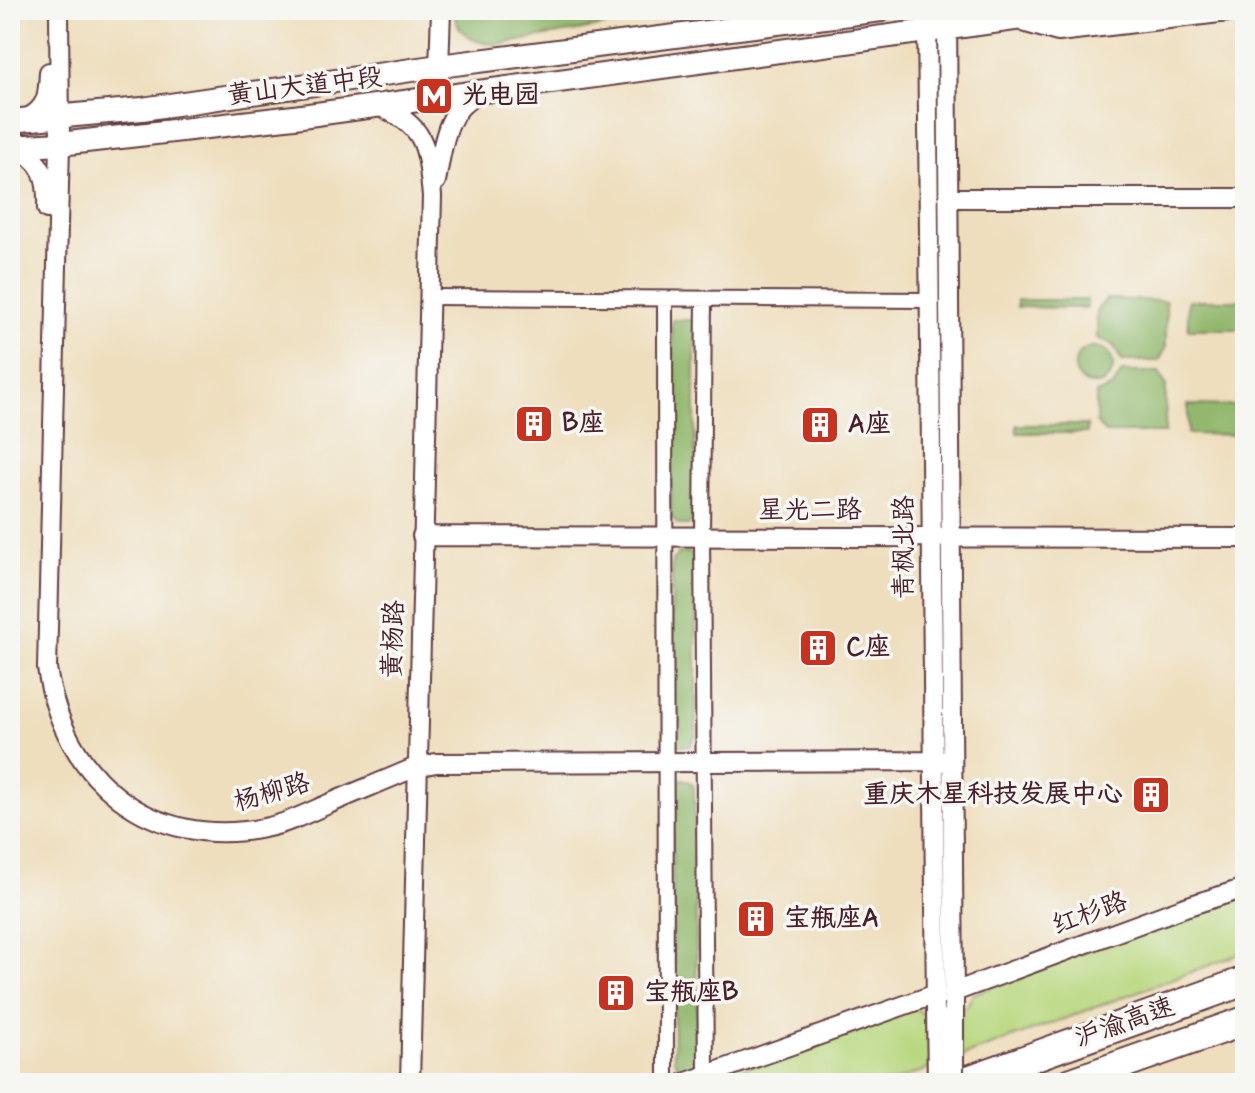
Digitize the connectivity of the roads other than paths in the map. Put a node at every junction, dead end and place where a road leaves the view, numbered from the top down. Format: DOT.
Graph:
graph roads {
  1 [pos="441,10"];
  2 [pos="881,10"];
  3 [pos="1081,10"];
  4 [pos="1228,10"];
  5 [pos="1017,19"];
  6 [pos="937,20"];
  7 [pos="439,66"];
  8 [pos="484,92"];
  9 [pos="438,99"];
  10 [pos="378,106"];
  11 [pos="60,117"];
  12 [pos="15,120"];
  13 [pos="60,144"];
  14 [pos="12,147"];
  15 [pos="432,196"];
  16 [pos="949,198"];
  17 [pos="1245,198"];
  18 [pos="429,297"];
  19 [pos="665,299"];
  20 [pos="704,299"];
  21 [pos="929,300"];
  22 [pos="422,536"];
  23 [pos="702,536"];
  24 [pos="665,537"];
  25 [pos="931,537"];
  26 [pos="951,537"];
  27 [pos="1245,538"];
  28 [pos="665,766"];
  29 [pos="704,766"];
  30 [pos="942,766"];
  31 [pos="415,774"];
  32 [pos="1245,888"];
  33 [pos="1245,981"];
  34 [pos="945,1001"];
  35 [pos="1245,1021"];
  36 [pos="706,1075"];
  37 [pos="408,1083"];
  38 [pos="666,1083"];
  39 [pos="684,1083"];
  40 [pos="937,1083"];
  41 [pos="957,1083"];
  42 [pos="1069,1083"];
  1 -- 7 [label="street"];
  2 -- 7 [label="main road, 黄山大道中段"];
  3 -- 5 [label="main road, 黄山大道中段"];
  4 -- 5 [label="main road"];
  5 -- 6 [label="main road, 黄山大道中段"];
  6 -- 8 [label="main road, 黄山大道中段"];
  6 -- 16 [label="street, 青枫北路"];
  6 -- 21 [label="street, 青枫北路"];
  7 -- 9 [label="street"];
  7 -- 11 [label="main road, 黄山大道中段"];
  8 -- 9 [label="main road, 黄山大道中段"];
  8 -- 15 [label="street"];
  9 -- 10 [label="main road, 黄山大道中段"];
  10 -- 13 [label="main road, 黄山大道中段"];
  10 -- 15 [label="street"];
  11 -- 12 [label="main road, 黄山大道中段"];
  11 -- 12 [label="street, 杨柳路"];
  11 -- 13 [label="street, 杨柳路"];
  13 -- 14 [label="main road, 黄山大道中段"];
  13 -- 31 [label="street, 杨柳路"];
  14 -- 31 [label="street, 杨柳路"];
  15 -- 18 [label="street, 黄杨路"];
  16 -- 17 [label="street"];
  16 -- 26 [label="street, 青枫北路"];
  18 -- 19 [label="street"];
  18 -- 22 [label="street, 黄杨路"];
  19 -- 20 [label="street"];
  19 -- 24 [label="street"];
  20 -- 21 [label="street"];
  20 -- 23 [label="street"];
  21 -- 25 [label="street, 青枫北路"];
  22 -- 24 [label="street, 星光二路"];
  22 -- 31 [label="street, 黄杨路"];
  23 -- 24 [label="street, 星光二路"];
  23 -- 25 [label="street, 星光二路"];
  23 -- 29 [label="street"];
  24 -- 28 [label="street"];
  25 -- 26 [label="street, 星光二路"];
  25 -- 30 [label="street, 青枫北路"];
  26 -- 27 [label="street, 星光二路"];
  26 -- 30 [label="street, 青枫北路"];
  28 -- 29 [label="street, 杨柳路"];
  28 -- 31 [label="street, 杨柳路"];
  28 -- 38 [label="street"];
  29 -- 30 [label="street, 杨柳路"];
  29 -- 36 [label="street"];
  30 -- 34 [label="street, 青枫北路"];
  31 -- 37 [label="street, 黄杨路"];
  32 -- 34 [label="street, 红杉路"];
  33 -- 41 [label="highway, 沪渝高速"];
  34 -- 36 [label="street, 红杉路"];
  34 -- 40 [label="street, 青枫北路, bridge"];
  34 -- 41 [label="street, 青枫北路, bridge"];
  35 -- 42 [label="highway, 沪渝高速"];
  36 -- 39 [label="street, 红杉路"];
}
